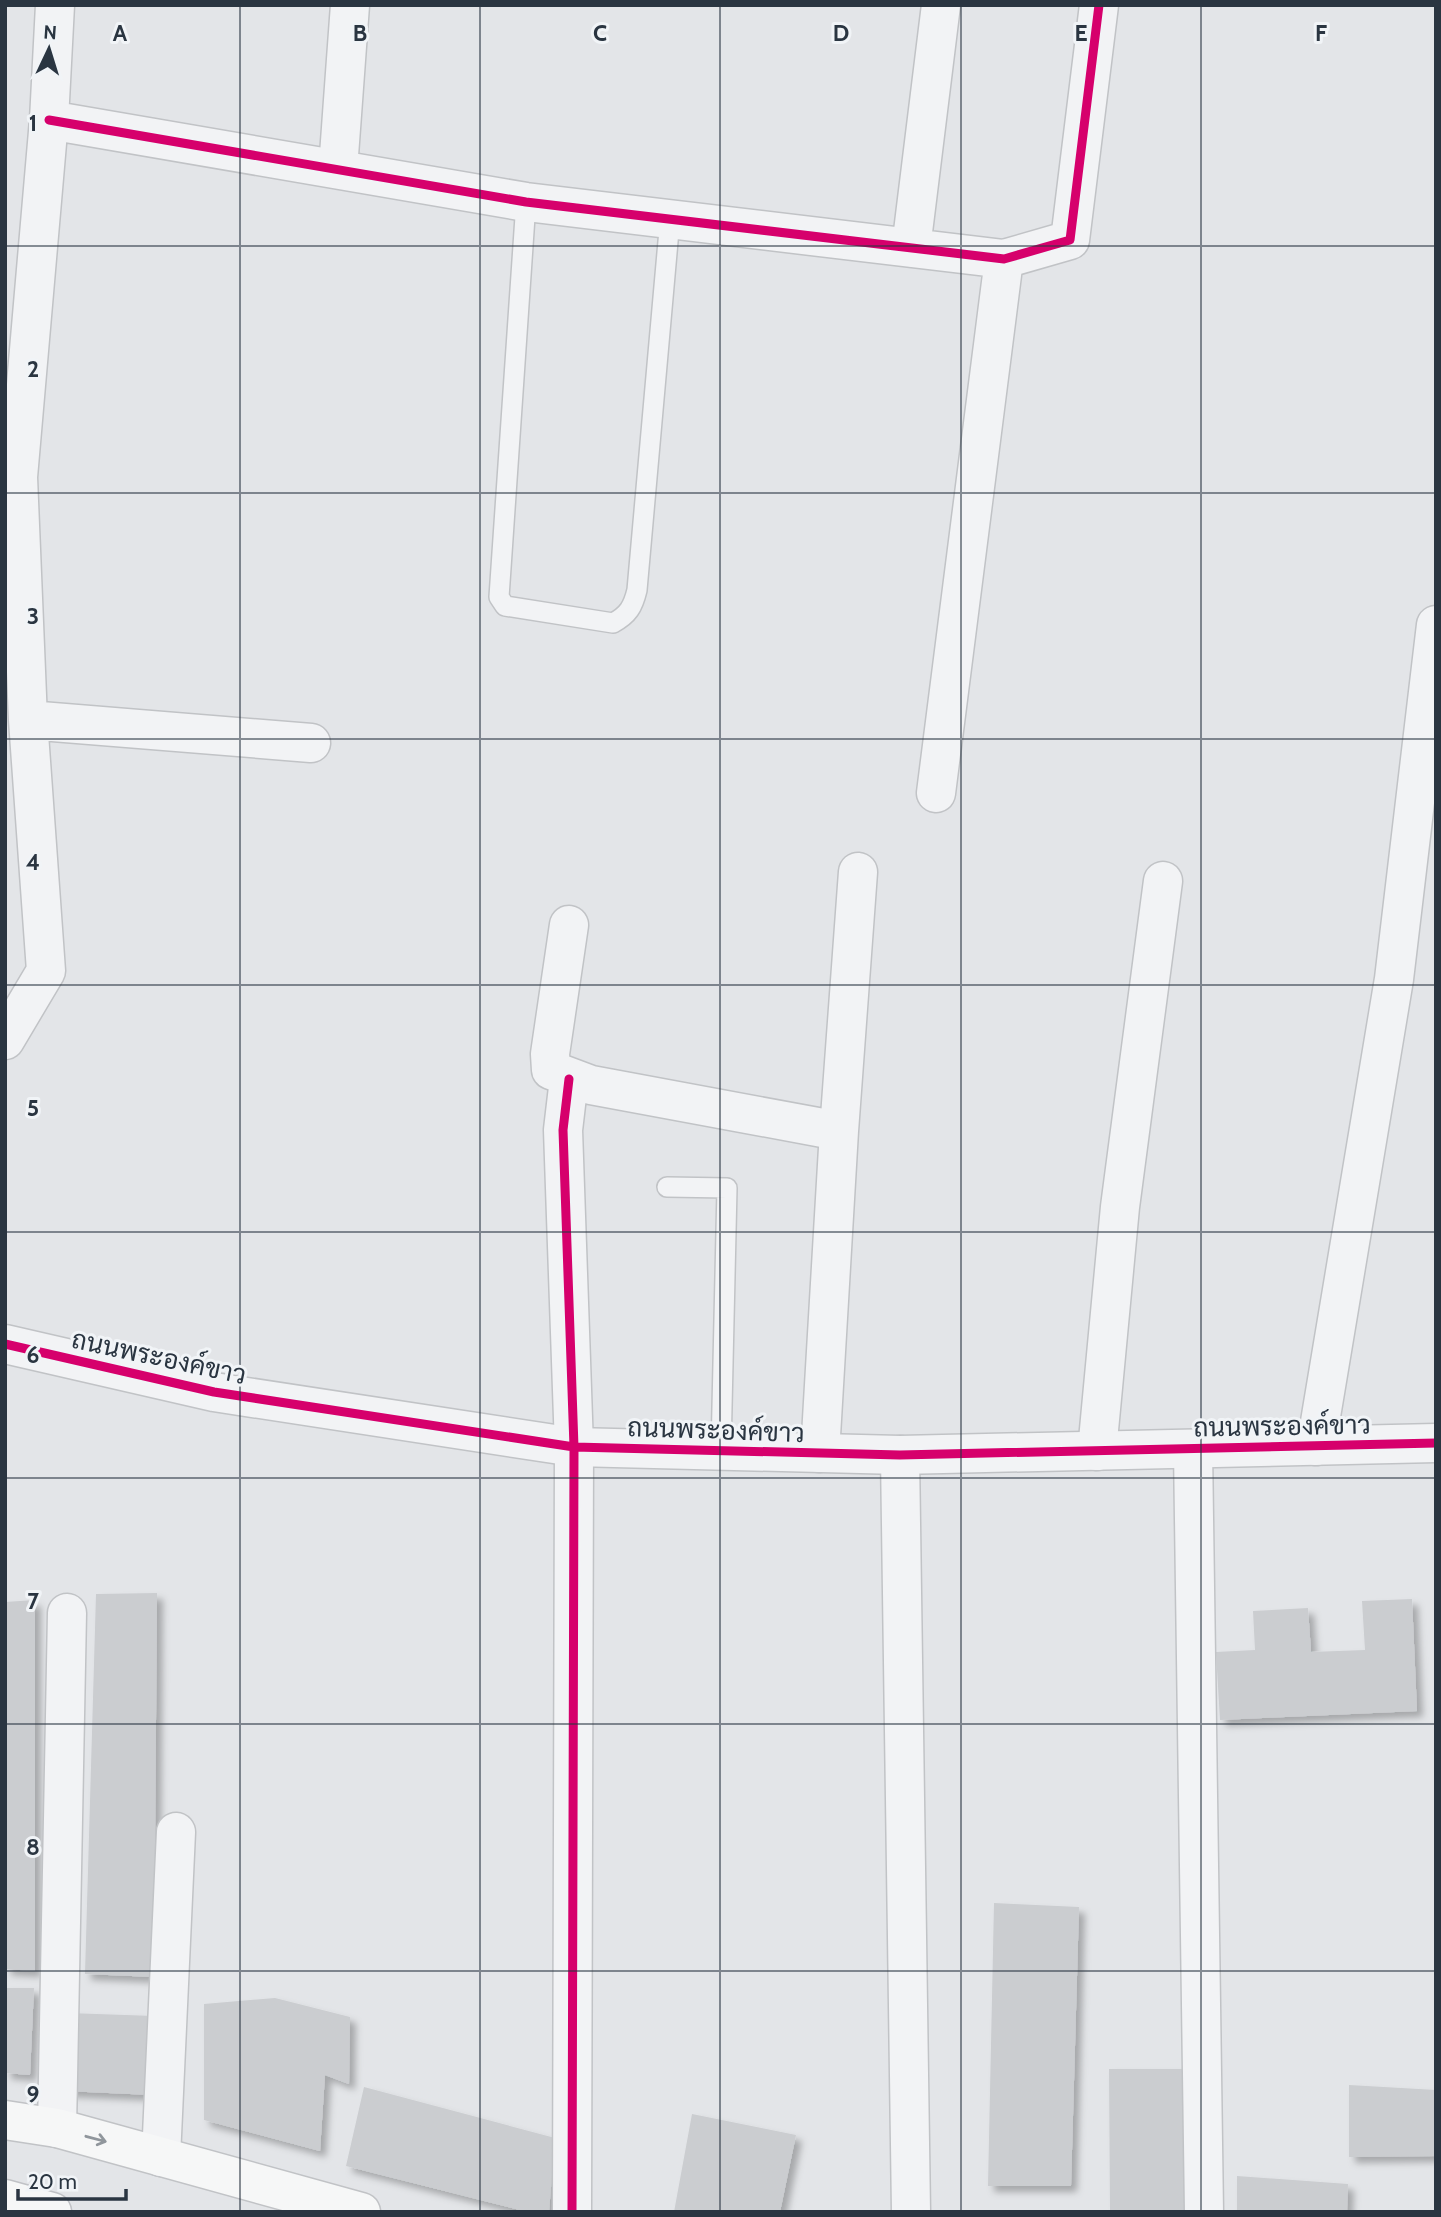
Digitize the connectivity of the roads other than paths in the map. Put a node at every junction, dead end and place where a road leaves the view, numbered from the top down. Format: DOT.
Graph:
graph roads {
  1 [pos="55,5"];
  2 [pos="350,5"];
  3 [pos="940,5"];
  4 [pos="1099,5"];
  5 [pos="49,120"];
  6 [pos="338,169"];
  7 [pos="526,202"];
  8 [pos="670,219"];
  9 [pos="911,248"];
  10 [pos="1004,259"];
  11 [pos="1436,625"];
  12 [pos="27,720"];
  13 [pos="311,743"];
  14 [pos="936,793"];
  15 [pos="858,872"];
  16 [pos="1163,881"];
  17 [pos="569,925"];
  18 [pos="5,1040"];
  19 [pos="569,1079"];
  20 [pos="839,1131"];
  21 [pos="667,1187"];
  22 [pos="5,1344"];
  23 [pos="1436,1443"];
  24 [pos="1316,1446"];
  25 [pos="574,1447"];
  26 [pos="1193,1449"];
  27 [pos="721,1451"];
  28 [pos="1097,1451"];
  29 [pos="820,1453"];
  30 [pos="900,1455"];
  31 [pos="67,1613"];
  32 [pos="176,1832"];
  33 [pos="5,2120"];
  34 [pos="57,2128"];
  35 [pos="161,2157"];
  36 [pos="5,2199"];
  37 [pos="52,2212"];
  38 [pos="361,2212"];
  39 [pos="572,2212"];
  40 [pos="911,2212"];
  41 [pos="1204,2212"];
  1 -- 5 [label="street"];
  2 -- 6 [label="street"];
  3 -- 9 [label="street"];
  4 -- 10 [label="street"];
  5 -- 6 [label="street"];
  5 -- 12 [label="street"];
  6 -- 7 [label="street"];
  7 -- 8 [label="street"];
  7 -- 8 [label="lane"];
  8 -- 9 [label="street"];
  9 -- 10 [label="street"];
  10 -- 14 [label="street"];
  11 -- 24 [label="street"];
  12 -- 13 [label="street"];
  12 -- 18 [label="street"];
  15 -- 20 [label="street"];
  16 -- 28 [label="street"];
  17 -- 19 [label="street"];
  19 -- 20 [label="street"];
  19 -- 25 [label="street"];
  20 -- 29 [label="street"];
  21 -- 27 [label="lane"];
  22 -- 25 [label="street, ถนนพระองค์ขาว"];
  23 -- 24 [label="street, ถนนพระองค์ขาว"];
  24 -- 26 [label="street, ถนนพระองค์ขาว"];
  25 -- 27 [label="street, ถนนพระองค์ขาว"];
  25 -- 39 [label="street"];
  26 -- 28 [label="street, ถนนพระองค์ขาว"];
  26 -- 41 [label="street"];
  27 -- 29 [label="street, ถนนพระองค์ขาว"];
  28 -- 30 [label="street, ถนนพระองค์ขาว"];
  29 -- 30 [label="street, ถนนพระองค์ขาว"];
  30 -- 40 [label="street"];
  31 -- 34 [label="street"];
  32 -- 35 [label="street"];
  33 -- 34 [label="main road"];
  34 -- 35 [label="main road, one-way"];
  35 -- 38 [label="main road"];
  36 -- 37 [label="main road"];
}
